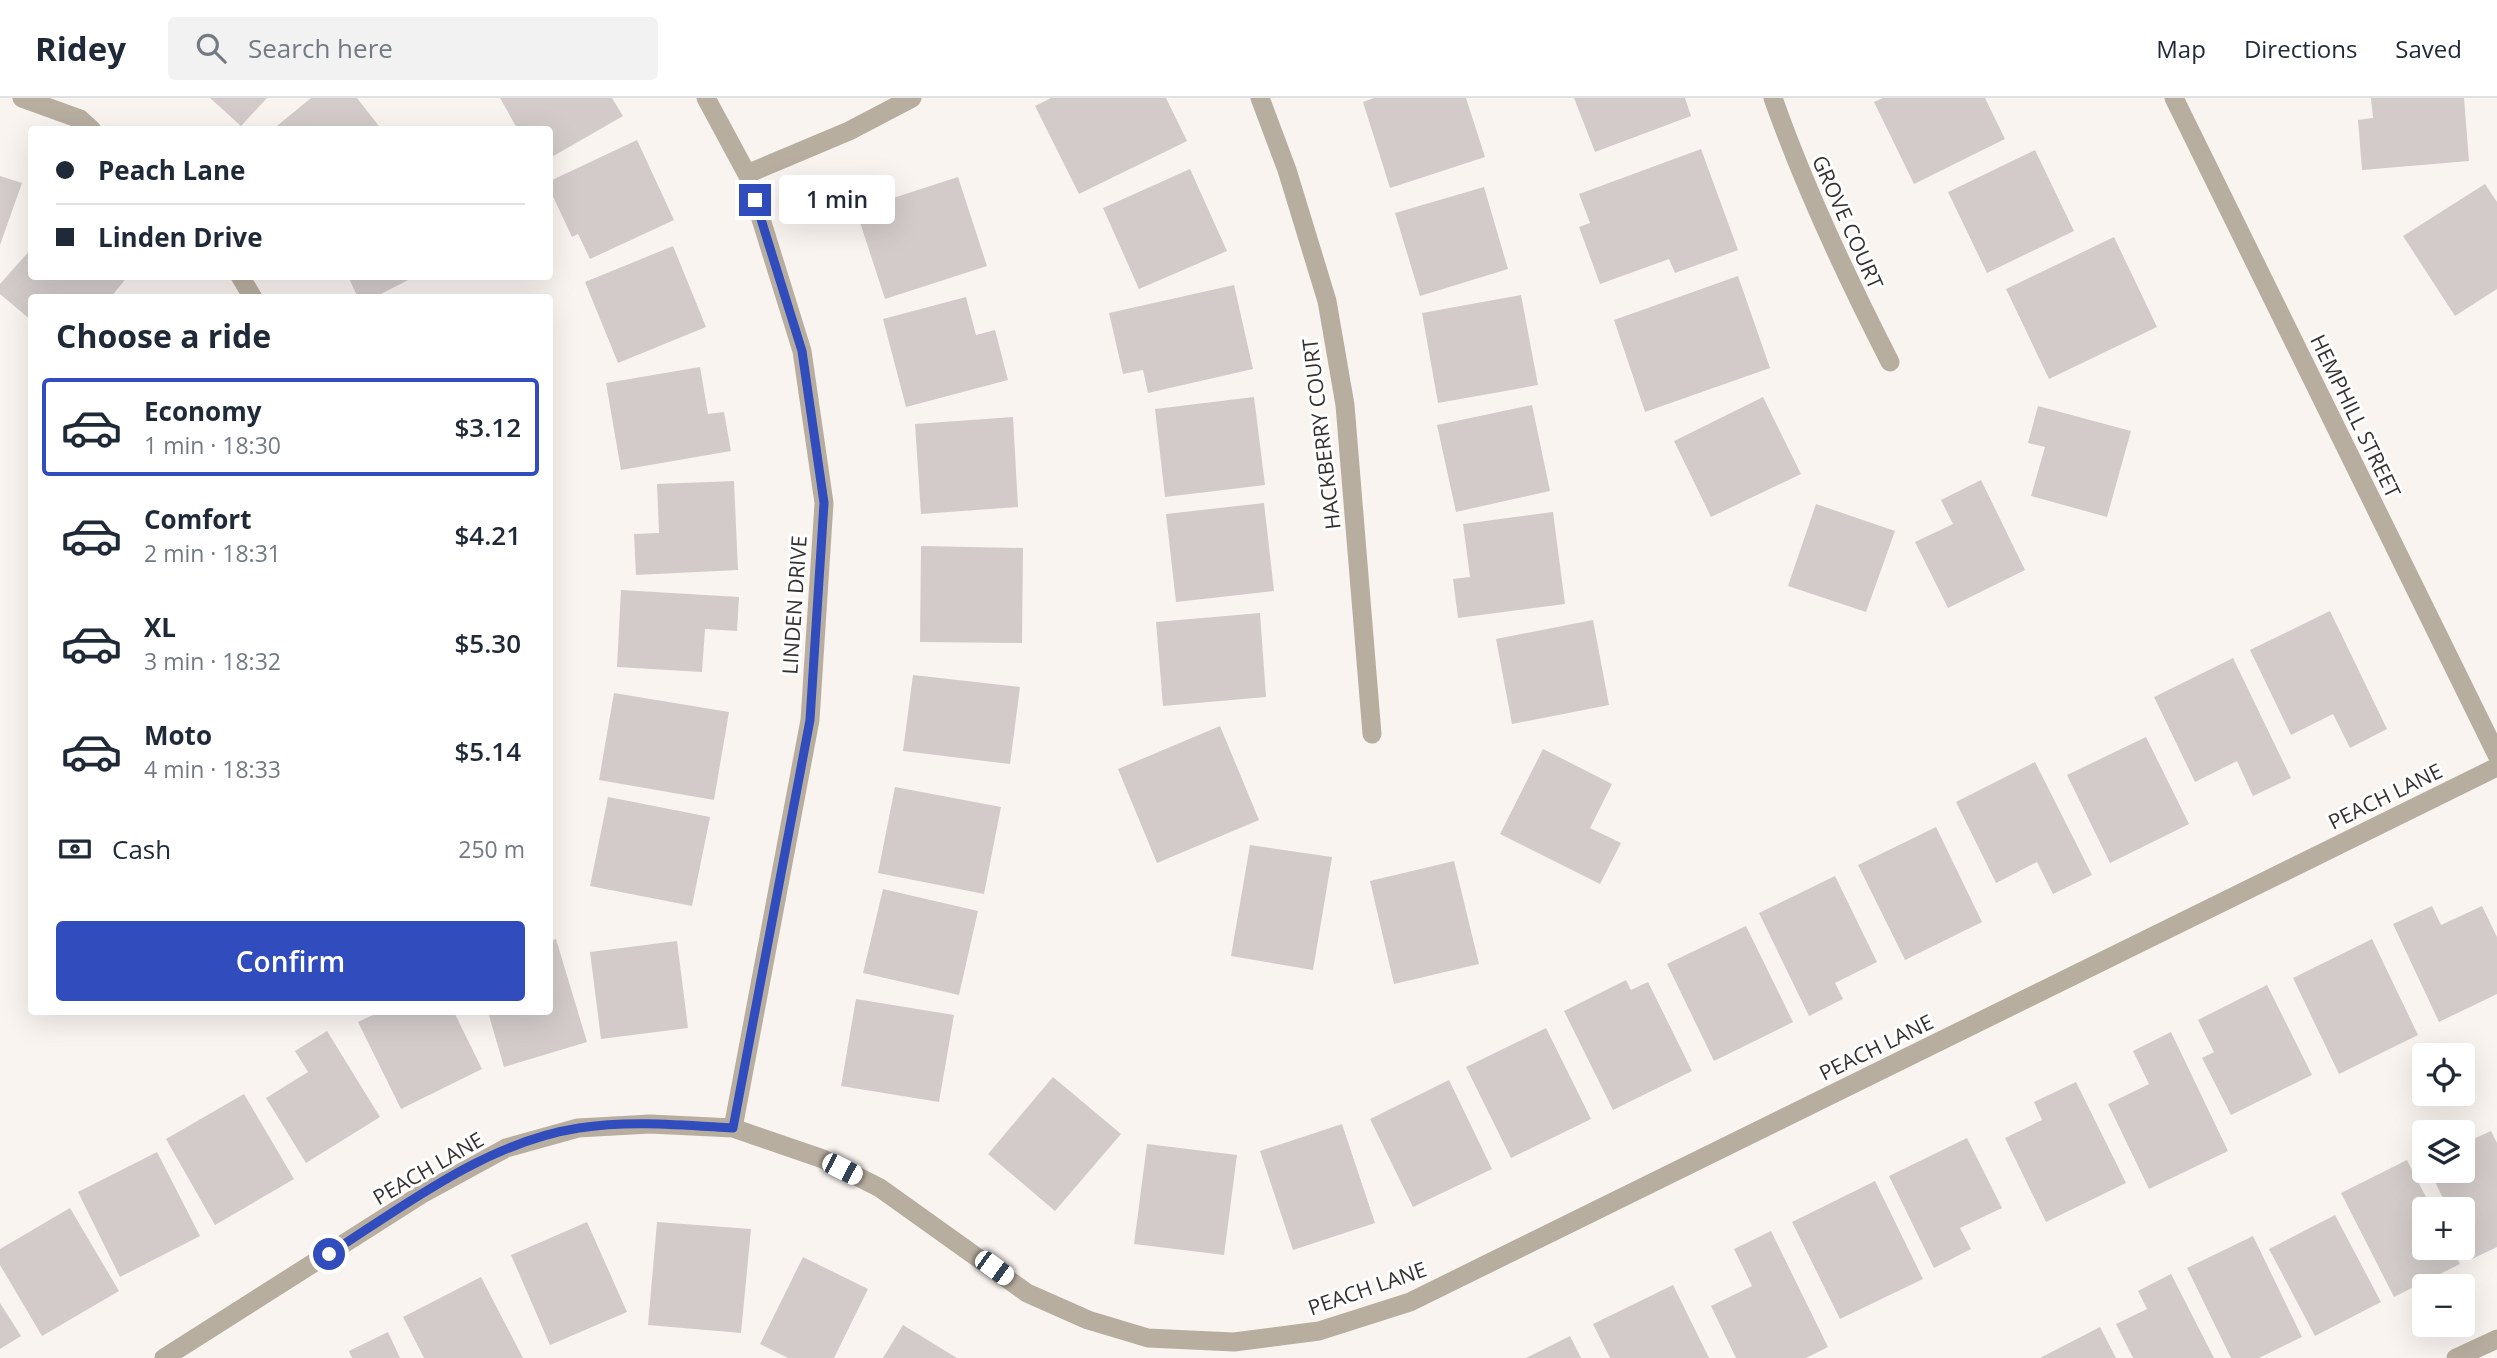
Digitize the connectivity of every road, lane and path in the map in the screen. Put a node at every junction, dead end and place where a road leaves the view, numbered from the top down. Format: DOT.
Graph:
graph roads {
  1 [pos="22,98"];
  2 [pos="706,98"];
  3 [pos="912,98"];
  4 [pos="1259,98"];
  5 [pos="1773,98"];
  6 [pos="2174,98"];
  7 [pos="88,126"];
  8 [pos="747,174"];
  9 [pos="1890,362"];
  10 [pos="1372,734"];
  11 [pos="2497,755"];
  12 [pos="2497,767"];
  13 [pos="733,1128"];
  14 [pos="2497,1339"];
  15 [pos="164,1358"];
  16 [pos="2456,1358"];
  1 -- 7 [label="street"];
  2 -- 8 [label="street, LINDEN DRIVE"];
  3 -- 8 [label="street"];
  4 -- 10 [label="street, HACKBERRY COURT"];
  5 -- 9 [label="street, GROVE COURT"];
  6 -- 11 [label="street, HEMPHILL STREET"];
  8 -- 13 [label="street, LINDEN DRIVE"];
  12 -- 13 [label="street, PEACH LANE"];
  13 -- 15 [label="street, PEACH LANE"];
  14 -- 16 [label="street"];
}
